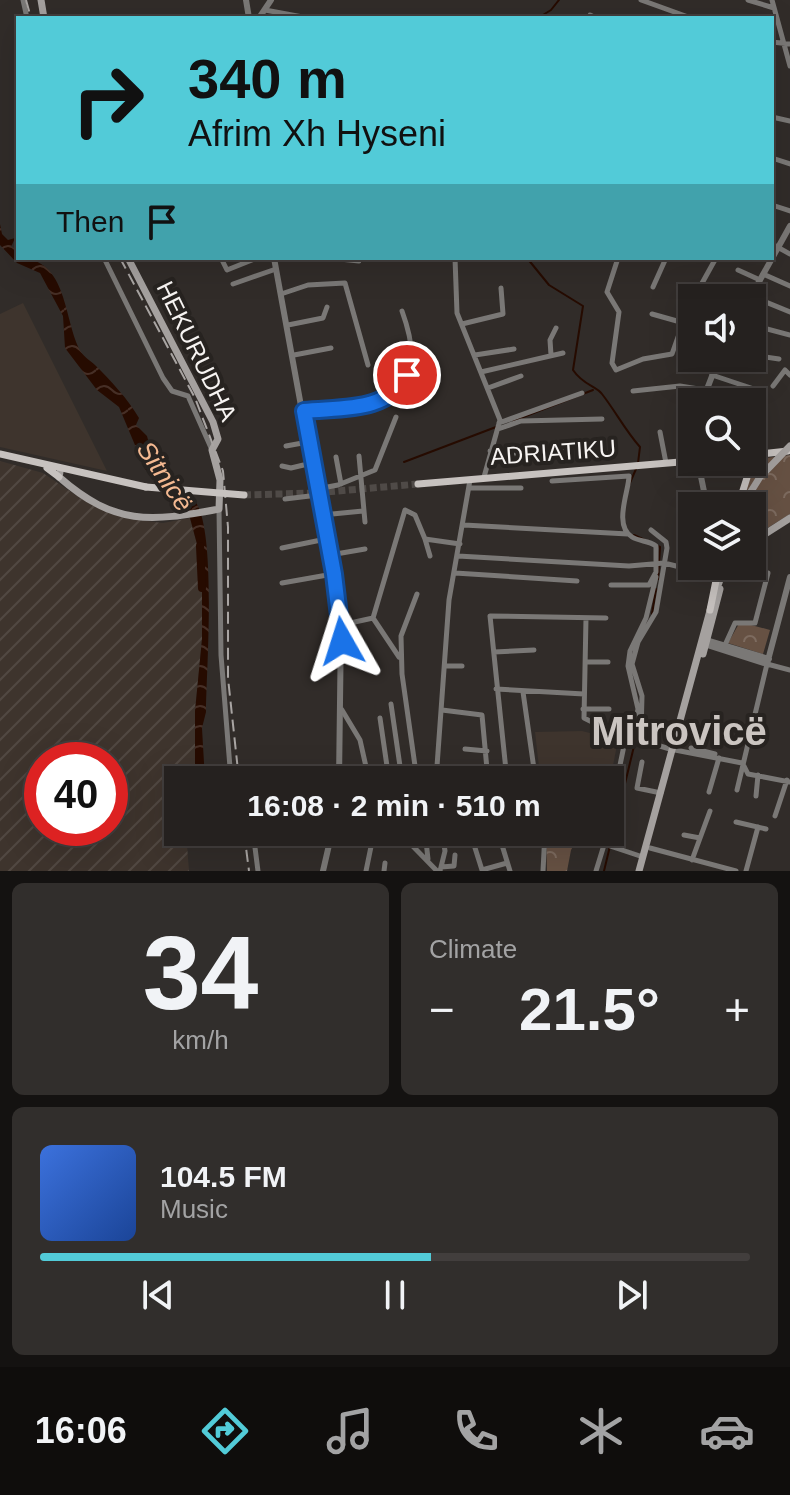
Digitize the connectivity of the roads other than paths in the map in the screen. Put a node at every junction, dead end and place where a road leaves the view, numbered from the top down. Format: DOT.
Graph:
graph roads {
  1 [pos="271,0"];
  2 [pos="641,0"];
  3 [pos="748,0"];
  4 [pos="772,0"];
  5 [pos="774,8"];
  6 [pos="265,10"];
  7 [pos="260,16"];
  8 [pos="297,16"];
  9 [pos="685,16"];
  10 [pos="786,45"];
  11 [pos="790,66"];
  12 [pos="790,226"];
  13 [pos="775,246"];
  14 [pos="790,254"];
  15 [pos="105,260"];
  16 [pos="129,260"];
  17 [pos="252,260"];
  18 [pos="274,260"];
  19 [pos="349,260"];
  20 [pos="455,260"];
  21 [pos="617,260"];
  22 [pos="665,260"];
  23 [pos="715,260"];
  24 [pos="769,260"];
  25 [pos="359,261"];
  26 [pos="223,262"];
  27 [pos="276,269"];
  28 [pos="738,270"];
  29 [pos="762,277"];
  30 [pos="233,284"];
  31 [pos="702,284"];
  32 [pos="758,284"];
  33 [pos="790,286"];
  34 [pos="653,287"];
  35 [pos="501,288"];
  36 [pos="281,294"];
  37 [pos="766,303"];
  38 [pos="327,307"];
  39 [pos="402,311"];
  40 [pos="790,312"];
  41 [pos="652,314"];
  42 [pos="678,321"];
  43 [pos="462,324"];
  44 [pos="288,325"];
  45 [pos="556,328"];
  46 [pos="766,329"];
  47 [pos="790,335"];
  48 [pos="678,339"];
  49 [pos="331,348"];
  50 [pos="514,349"];
  51 [pos="563,353"];
  52 [pos="294,355"];
  53 [pos="475,355"];
  54 [pos="551,355"];
  55 [pos="766,357"];
  56 [pos="779,359"];
  57 [pos="368,365"];
  58 [pos="481,372"];
  59 [pos="712,374"];
  60 [pos="790,375"];
  61 [pos="521,376"];
  62 [pos="404,379"];
  63 [pos="773,386"];
  64 [pos="488,388"];
  65 [pos="692,388"];
  66 [pos="706,388"];
  67 [pos="751,388"];
  68 [pos="633,391"];
  69 [pos="582,393"];
  70 [pos="412,399"];
  71 [pos="304,411"];
  72 [pos="396,417"];
  73 [pos="602,419"];
  74 [pos="499,426"];
  75 [pos="660,432"];
  76 [pos="584,441"];
  77 [pos="309,442"];
  78 [pos="286,446"];
  79 [pos="790,448"];
  80 [pos="212,450"];
  81 [pos="490,451"];
  82 [pos="0,454"];
  83 [pos="359,456"];
  84 [pos="766,456"];
  85 [pos="336,457"];
  86 [pos="313,462"];
  87 [pos="666,463"];
  88 [pos="678,463"];
  89 [pos="282,466"];
  90 [pos="65,473"];
  91 [pos="484,477"];
  92 [pos="358,478"];
  93 [pos="470,478"];
  94 [pos="552,481"];
  95 [pos="341,484"];
  96 [pos="418,484"];
  97 [pos="471,488"];
  98 [pos="521,488"];
  99 [pos="318,492"];
  100 [pos="751,492"];
  101 [pos="244,495"];
  102 [pos="285,499"];
  103 [pos="219,509"];
  104 [pos="363,511"];
  105 [pos="322,515"];
  106 [pos="790,518"];
  107 [pos="365,522"];
  108 [pos="464,525"];
  109 [pos="651,530"];
  110 [pos="766,533"];
  111 [pos="628,534"];
  112 [pos="327,539"];
  113 [pos="425,539"];
  114 [pos="460,544"];
  115 [pos="282,548"];
  116 [pos="365,549"];
  117 [pos="330,555"];
  118 [pos="430,556"];
  119 [pos="458,556"];
  120 [pos="660,563"];
  121 [pos="678,567"];
  122 [pos="656,572"];
  123 [pos="455,573"];
  124 [pos="768,573"];
  125 [pos="334,574"];
  126 [pos="790,577"];
  127 [pos="719,580"];
  128 [pos="719,580"];
  129 [pos="577,581"];
  130 [pos="282,583"];
  131 [pos="611,585"];
  132 [pos="417,594"];
  133 [pos="652,611"];
  134 [pos="373,618"];
  135 [pos="586,618"];
  136 [pos="606,618"];
  137 [pos="341,625"];
  138 [pos="704,642"];
  139 [pos="725,645"];
  140 [pos="534,650"];
  141 [pos="494,652"];
  142 [pos="586,662"];
  143 [pos="608,662"];
  144 [pos="768,662"];
  145 [pos="446,666"];
  146 [pos="462,666"];
  147 [pos="790,670"];
  148 [pos="402,674"];
  149 [pos="496,689"];
  150 [pos="523,692"];
  151 [pos="584,694"];
  152 [pos="391,704"];
  153 [pos="583,709"];
  154 [pos="609,709"];
  155 [pos="342,710"];
  156 [pos="442,710"];
  157 [pos="380,718"];
  158 [pos="641,733"];
  159 [pos="633,739"];
  160 [pos="691,748"];
  161 [pos="465,749"];
  162 [pos="674,750"];
  163 [pos="487,751"];
  164 [pos="719,758"];
  165 [pos="642,762"];
  166 [pos="743,762"];
  167 [pos="230,766"];
  168 [pos="340,766"];
  169 [pos="366,766"];
  170 [pos="387,766"];
  171 [pos="400,766"];
  172 [pos="415,766"];
  173 [pos="437,766"];
  174 [pos="488,766"];
  175 [pos="505,766"];
  176 [pos="534,766"];
  177 [pos="624,766"];
  178 [pos="758,775"];
  179 [pos="788,781"];
  180 [pos="737,790"];
  181 [pos="709,792"];
  182 [pos="661,793"];
  183 [pos="756,796"];
  184 [pos="710,811"];
  185 [pos="775,816"];
  186 [pos="736,822"];
  187 [pos="758,827"];
  188 [pos="766,829"];
  189 [pos="684,835"];
  190 [pos="700,838"];
  191 [pos="255,846"];
  192 [pos="329,846"];
  193 [pos="371,846"];
  194 [pos="413,846"];
  195 [pos="427,846"];
  196 [pos="444,846"];
  197 [pos="474,846"];
  198 [pos="502,846"];
  199 [pos="544,846"];
  200 [pos="604,846"];
  201 [pos="610,846"];
  202 [pos="650,848"];
  203 [pos="455,855"];
  204 [pos="643,857"];
  205 [pos="428,859"];
  206 [pos="692,860"];
  207 [pos="385,863"];
  208 [pos="507,863"];
  209 [pos="440,870"];
  210 [pos="258,871"];
  211 [pos="323,871"];
  212 [pos="366,871"];
  213 [pos="384,871"];
  214 [pos="510,871"];
  215 [pos="543,871"];
  216 [pos="596,871"];
  217 [pos="641,871"];
  218 [pos="736,871"];
  219 [pos="746,871"];
  1 -- 6 [label="street"];
  2 -- 9 [label="street"];
  3 -- 5 [label="street"];
  4 -- 5 [label="street"];
  5 -- 10 [label="street"];
  6 -- 7 [label="street"];
  6 -- 8 [label="street"];
  10 -- 11 [label="street"];
  12 -- 13 [label="street"];
  13 -- 14 [label="street"];
  15 -- 80 [label="street"];
  16 -- 80 [label="main road, HEKURUDHA"];
  17 -- 26 [label="street"];
  18 -- 27 [label="street"];
  19 -- 25 [label="street"];
  20 -- 43 [label="street"];
  21 -- 48 [label="street"];
  22 -- 34 [label="street"];
  23 -- 31 [label="street"];
  24 -- 29 [label="street"];
  27 -- 30 [label="street"];
  27 -- 36 [label="street"];
  28 -- 29 [label="street"];
  29 -- 32 [label="street"];
  29 -- 33 [label="street"];
  35 -- 43 [label="street"];
  36 -- 44 [label="street"];
  36 -- 57 [label="street"];
  37 -- 40 [label="street"];
  38 -- 44 [label="street"];
  39 -- 62 [label="street"];
  41 -- 42 [label="street"];
  43 -- 53 [label="street"];
  44 -- 52 [label="street"];
  45 -- 54 [label="street"];
  46 -- 47 [label="street"];
  49 -- 52 [label="street"];
  50 -- 53 [label="street"];
  51 -- 54 [label="street"];
  52 -- 71 [label="street"];
  53 -- 58 [label="street"];
  54 -- 58 [label="street"];
  55 -- 56 [label="street"];
  58 -- 64 [label="street"];
  59 -- 66 [label="street"];
  59 -- 67 [label="street"];
  60 -- 63 [label="street"];
  61 -- 64 [label="street"];
  62 -- 70 [label="street"];
  62 -- 71 [label="street"];
  64 -- 74 [label="street"];
  65 -- 68 [label="street"];
  69 -- 74 [label="street"];
  71 -- 77 [label="street"];
  72 -- 92 [label="street"];
  73 -- 74 [label="street"];
  74 -- 81 [label="street"];
  75 -- 87 [label="street"];
  76 -- 81 [label="street"];
  77 -- 78 [label="street"];
  77 -- 86 [label="street"];
  79 -- 84 [label="main road"];
  79 -- 100 [label="main road, bridge"];
  80 -- 103 [label="main road, HEKURUDHA"];
  81 -- 91 [label="street"];
  82 -- 90 [label="main road"];
  83 -- 92 [label="street"];
  85 -- 95 [label="street"];
  86 -- 89 [label="street"];
  86 -- 99 [label="street"];
  87 -- 88 [label="main road, ADRIATIKU"];
  87 -- 91 [label="main road, ADRIATIKU"];
  90 -- 101 [label="main road, bridge"];
  90 -- 103 [label="main road"];
  91 -- 93 [label="main road, ADRIATIKU"];
  92 -- 95 [label="street"];
  92 -- 104 [label="street"];
  93 -- 96 [label="main road, ADRIATIKU"];
  93 -- 97 [label="street"];
  94 -- 111 [label="street"];
  95 -- 99 [label="street"];
  97 -- 98 [label="street"];
  97 -- 108 [label="street"];
  99 -- 102 [label="street"];
  99 -- 105 [label="street"];
  103 -- 167 [label="street, HEKURUDHA"];
  104 -- 105 [label="street"];
  104 -- 107 [label="street"];
  105 -- 112 [label="street"];
  106 -- 110 [label="main road"];
  108 -- 111 [label="street"];
  108 -- 114 [label="street"];
  109 -- 120 [label="street"];
  111 -- 120 [label="street"];
  112 -- 115 [label="street"];
  112 -- 117 [label="street"];
  113 -- 114 [label="street"];
  113 -- 118 [label="street"];
  113 -- 134 [label="street"];
  114 -- 119 [label="street"];
  116 -- 117 [label="street"];
  117 -- 125 [label="street"];
  119 -- 120 [label="street"];
  119 -- 123 [label="street"];
  120 -- 121 [label="street"];
  120 -- 122 [label="street"];
  120 -- 133 [label="street"];
  122 -- 131 [label="street"];
  122 -- 133 [label="street"];
  123 -- 129 [label="street"];
  123 -- 145 [label="street"];
  124 -- 139 [label="street"];
  125 -- 130 [label="street"];
  125 -- 137 [label="street"];
  126 -- 144 [label="street"];
  127 -- 138 [label="main road"];
  128 -- 138 [label="main road"];
  132 -- 148 [label="street"];
  133 -- 158 [label="street"];
  133 -- 159 [label="street"];
  134 -- 137 [label="street"];
  134 -- 148 [label="street"];
  135 -- 136 [label="street"];
  135 -- 141 [label="street"];
  135 -- 142 [label="street"];
  137 -- 155 [label="street"];
  138 -- 139 [label="street"];
  138 -- 144 [label="street"];
  138 -- 162 [label="main road"];
  139 -- 144 [label="street"];
  140 -- 141 [label="street"];
  141 -- 149 [label="street"];
  142 -- 143 [label="street"];
  142 -- 151 [label="street"];
  144 -- 147 [label="street"];
  144 -- 166 [label="street"];
  145 -- 146 [label="street"];
  145 -- 156 [label="street"];
  148 -- 172 [label="street"];
  149 -- 150 [label="street"];
  149 -- 175 [label="street"];
  150 -- 151 [label="street"];
  150 -- 176 [label="street"];
  151 -- 153 [label="street"];
  152 -- 171 [label="street"];
  153 -- 154 [label="street"];
  153 -- 159 [label="street"];
  155 -- 168 [label="street"];
  155 -- 169 [label="street"];
  156 -- 163 [label="street"];
  156 -- 173 [label="street"];
  157 -- 170 [label="street"];
  159 -- 162 [label="street"];
  159 -- 177 [label="street"];
  160 -- 166 [label="street"];
  161 -- 163 [label="street"];
  162 -- 164 [label="street"];
  162 -- 182 [label="main road"];
  162 -- 202 [label="main road"];
  163 -- 174 [label="street"];
  164 -- 166 [label="street"];
  164 -- 181 [label="street"];
  165 -- 182 [label="street"];
  166 -- 178 [label="street"];
  166 -- 180 [label="street"];
  178 -- 179 [label="street"];
  178 -- 183 [label="street"];
  179 -- 185 [label="street"];
  182 -- 204 [label="main road"];
  184 -- 190 [label="street"];
  186 -- 187 [label="street"];
  187 -- 188 [label="street"];
  187 -- 219 [label="street"];
  189 -- 190 [label="street"];
  190 -- 206 [label="street"];
  191 -- 210 [label="street"];
  192 -- 211 [label="street"];
  193 -- 212 [label="street"];
  194 -- 205 [label="street"];
  195 -- 205 [label="street"];
  196 -- 209 [label="street"];
  197 -- 208 [label="street"];
  198 -- 208 [label="street"];
  199 -- 215 [label="street"];
  200 -- 216 [label="street"];
  201 -- 204 [label="street"];
  202 -- 206 [label="street"];
  202 -- 217 [label="main road"];
  203 -- 209 [label="street"];
  204 -- 217 [label="main road"];
  205 -- 209 [label="street"];
  206 -- 218 [label="street"];
  207 -- 213 [label="street"];
  208 -- 214 [label="street"];
}
